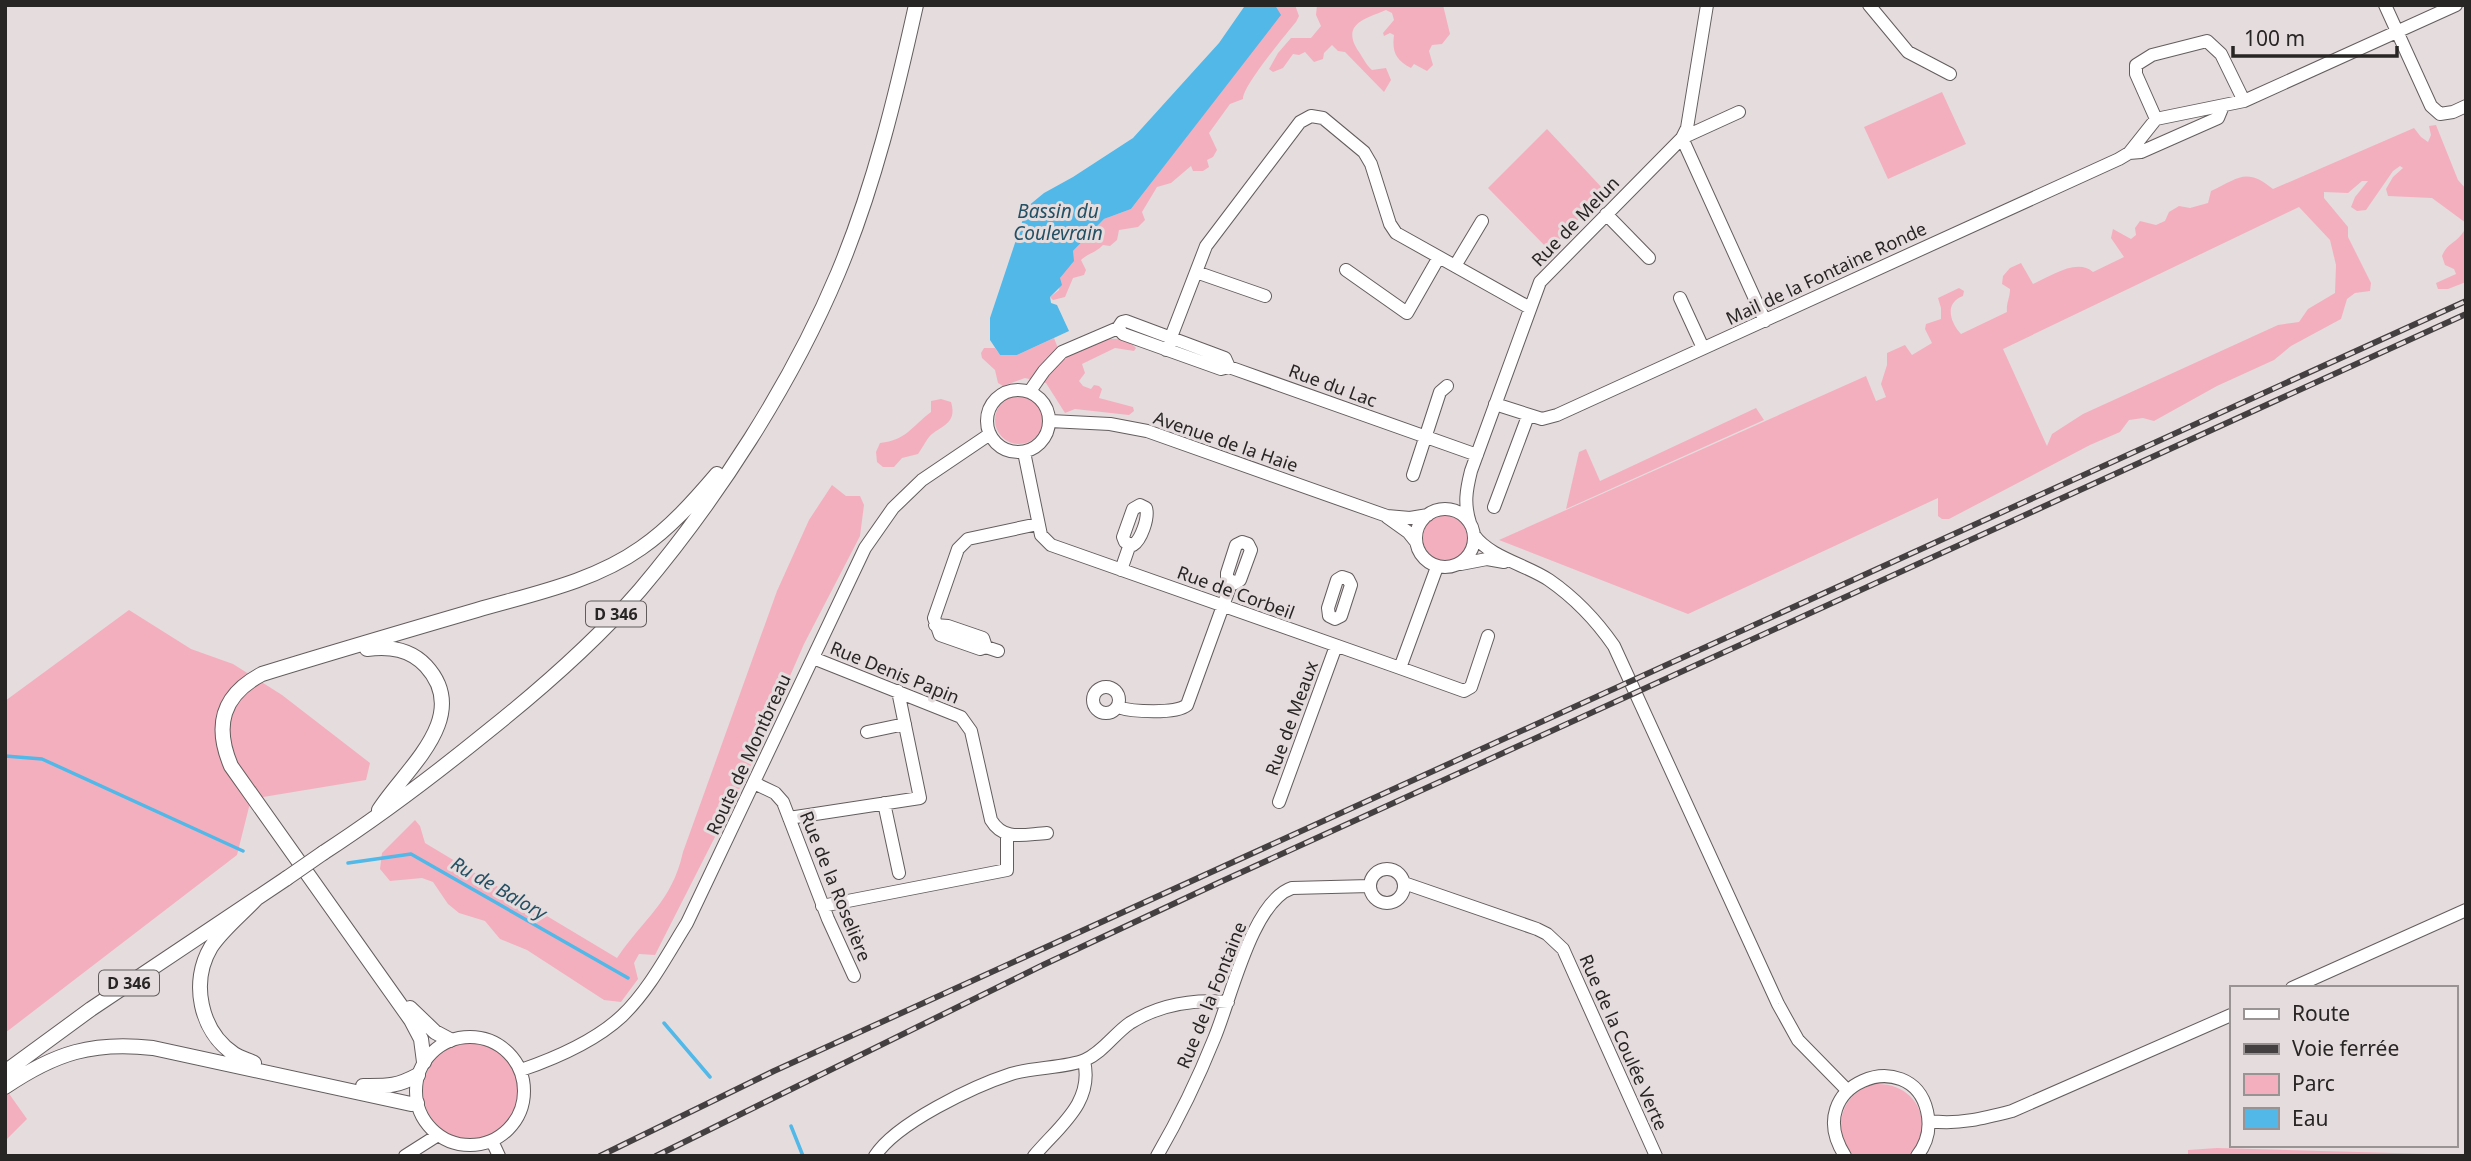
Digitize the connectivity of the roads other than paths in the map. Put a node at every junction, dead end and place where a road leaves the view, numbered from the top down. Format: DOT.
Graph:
graph roads {
  1 [pos="916,5"];
  2 [pos="1707,5"];
  3 [pos="1869,5"];
  4 [pos="2385,5"];
  5 [pos="2456,5"];
  6 [pos="2397,32"];
  7 [pos="1950,74"];
  8 [pos="2244,101"];
  9 [pos="2223,106"];
  10 [pos="2466,106"];
  11 [pos="1739,112"];
  12 [pos="2156,120"];
  13 [pos="1682,138"];
  14 [pos="2129,153"];
  15 [pos="1606,214"];
  16 [pos="1482,221"];
  17 [pos="1439,257"];
  18 [pos="1649,258"];
  19 [pos="1455,266"];
  20 [pos="1346,270"];
  21 [pos="1196,272"];
  22 [pos="1265,296"];
  23 [pos="1680,298"];
  24 [pos="1530,308"];
  25 [pos="1765,321"];
  26 [pos="1169,344"];
  27 [pos="1703,348"];
  28 [pos="1447,386"];
  29 [pos="1030,391"];
  30 [pos="1495,404"];
  31 [pos="1528,416"];
  32 [pos="1050,421"];
  33 [pos="756,427"];
  34 [pos="990,435"];
  35 [pos="1425,437"];
  36 [pos="1024,452"];
  37 [pos="1477,455"];
  38 [pos="1471,471"];
  39 [pos="1413,475"];
  40 [pos="1494,507"];
  41 [pos="1431,513"];
  42 [pos="1387,516"];
  43 [pos="1038,524"];
  44 [pos="1473,529"];
  45 [pos="1416,542"];
  46 [pos="1130,544"];
  47 [pos="1437,566"];
  48 [pos="1454,567"];
  49 [pos="1121,570"];
  50 [pos="1547,578"];
  51 [pos="1232,581"];
  52 [pos="1223,606"];
  53 [pos="1332,618"];
  54 [pos="1488,636"];
  55 [pos="1330,644"];
  56 [pos="992,649"];
  57 [pos="813,658"];
  58 [pos="1400,668"];
  59 [pos="898,691"];
  60 [pos="1118,707"];
  61 [pos="905,724"];
  62 [pos="867,732"];
  63 [pos="754,783"];
  64 [pos="1279,802"];
  65 [pos="884,803"];
  66 [pos="789,818"];
  67 [pos="372,821"];
  68 [pos="1048,832"];
  69 [pos="1007,835"];
  70 [pos="900,873"];
  71 [pos="1404,883"];
  72 [pos="1370,886"];
  73 [pos="256,899"];
  74 [pos="822,906"];
  75 [pos="2466,910"];
  76 [pos="853,976"];
  77 [pos="2296,986"];
  78 [pos="1228,1002"];
  79 [pos="2230,1015"];
  80 [pos="450,1040"];
  81 [pos="1084,1061"];
  82 [pos="421,1068"];
  83 [pos="521,1070"];
  84 [pos="5,1072"];
  85 [pos="5,1087"];
  86 [pos="1847,1090"];
  87 [pos="417,1103"];
  88 [pos="1930,1121"];
  89 [pos="438,1135"];
  90 [pos="492,1141"];
  91 [pos="405,1156"];
  92 [pos="499,1156"];
  93 [pos="875,1156"];
  94 [pos="1034,1156"];
  95 [pos="1157,1156"];
  96 [pos="1656,1156"];
  97 [pos="1845,1156"];
  98 [pos="1917,1156"];
  1 -- 33 [label="main road, D 346"];
  2 -- 13 [label="street"];
  3 -- 7 [label="street"];
  4 -- 6 [label="street"];
  5 -- 6 [label="street"];
  6 -- 8 [label="street"];
  6 -- 10 [label="street"];
  8 -- 9 [label="street"];
  8 -- 12 [label="street"];
  9 -- 12 [label="street"];
  9 -- 14 [label="street"];
  11 -- 13 [label="street"];
  12 -- 14 [label="street, Mail de la Fontaine Ronde"];
  13 -- 15 [label="street, Rue de Melun"];
  13 -- 25 [label="street"];
  14 -- 25 [label="street, Mail de la Fontaine Ronde"];
  15 -- 18 [label="street"];
  15 -- 24 [label="street, Rue de Melun"];
  16 -- 19 [label="street"];
  17 -- 19 [label="street"];
  17 -- 20 [label="street"];
  17 -- 21 [label="street"];
  19 -- 24 [label="street"];
  21 -- 22 [label="street"];
  21 -- 26 [label="street"];
  23 -- 27 [label="street"];
  24 -- 30 [label="street, Rue de Melun"];
  25 -- 27 [label="street, Mail de la Fontaine Ronde"];
  26 -- 29 [label="street, Rue du Lac"];
  26 -- 35 [label="street, Rue du Lac"];
  27 -- 31 [label="street, Mail de la Fontaine Ronde"];
  28 -- 35 [label="street"];
  29 -- 32 [label="street"];
  29 -- 34 [label="street"];
  30 -- 31 [label="street, Mail de la Fontaine Ronde"];
  30 -- 37 [label="street, Rue de Melun"];
  31 -- 40 [label="street"];
  32 -- 36 [label="street"];
  32 -- 42 [label="street, Avenue de la Haie"];
  33 -- 67 [label="main road, D 346"];
  33 -- 82 [label="main road"];
  34 -- 36 [label="street"];
  34 -- 57 [label="street, Route de Montbreau"];
  35 -- 37 [label="street, Rue du Lac"];
  35 -- 39 [label="street"];
  36 -- 43 [label="street"];
  37 -- 38 [label="street, Rue de Melun"];
  38 -- 41 [label="street, Rue de Melun"];
  38 -- 44 [label="street, Rue de Melun"];
  41 -- 42 [label="street, Avenue de la Haie"];
  41 -- 44 [label="street"];
  41 -- 45 [label="street"];
  42 -- 45 [label="street, Avenue de la Haie"];
  43 -- 49 [label="street, Rue de Corbeil"];
  43 -- 56 [label="street"];
  44 -- 48 [label="street"];
  44 -- 50 [label="street"];
  45 -- 47 [label="street"];
  46 -- 49 [label="street"];
  47 -- 48 [label="street"];
  47 -- 58 [label="street"];
  48 -- 50 [label="street"];
  49 -- 52 [label="street, Rue de Corbeil"];
  50 -- 86 [label="street"];
  51 -- 52 [label="street"];
  52 -- 55 [label="street, Rue de Corbeil"];
  52 -- 60 [label="street"];
  53 -- 55 [label="street, Rue de Meaux"];
  54 -- 58 [label="street, Rue de Corbeil"];
  55 -- 58 [label="street, Rue de Corbeil"];
  55 -- 64 [label="street, Rue de Meaux"];
  57 -- 59 [label="street, Rue Denis Papin"];
  57 -- 63 [label="street, Route de Montbreau"];
  59 -- 61 [label="street"];
  59 -- 69 [label="street, Rue Denis Papin"];
  61 -- 62 [label="street"];
  61 -- 65 [label="street"];
  63 -- 66 [label="street, Rue de la Roselière"];
  63 -- 83 [label="street, Route de Montbreau"];
  65 -- 66 [label="street"];
  65 -- 70 [label="street"];
  66 -- 74 [label="street, Rue de la Roselière"];
  67 -- 73 [label="main road, D 346, bridge"];
  67 -- 80 [label="main road"];
  68 -- 69 [label="street"];
  69 -- 74 [label="street"];
  71 -- 72 [label="street, Rue de la Coulée Verte"];
  71 -- 72 [label="street"];
  71 -- 96 [label="street, Rue de la Coulée Verte"];
  72 -- 78 [label="street, Rue de la Fontaine"];
  73 -- 82 [label="main road"];
  73 -- 84 [label="main road, D 346"];
  74 -- 76 [label="street, Rue de la Roselière"];
  75 -- 77 [label="street"];
  78 -- 81 [label="street"];
  78 -- 95 [label="street, Rue de la Fontaine"];
  79 -- 88 [label="street"];
  80 -- 82 [label="street"];
  80 -- 83 [label="street"];
  81 -- 93 [label="street"];
  81 -- 94 [label="street"];
  82 -- 87 [label="street"];
  83 -- 90 [label="street"];
  85 -- 87 [label="main road"];
  86 -- 88 [label="street"];
  86 -- 97 [label="street"];
  87 -- 89 [label="street"];
  88 -- 98 [label="street"];
  89 -- 90 [label="street"];
  89 -- 91 [label="street"];
  90 -- 92 [label="street"];
}
